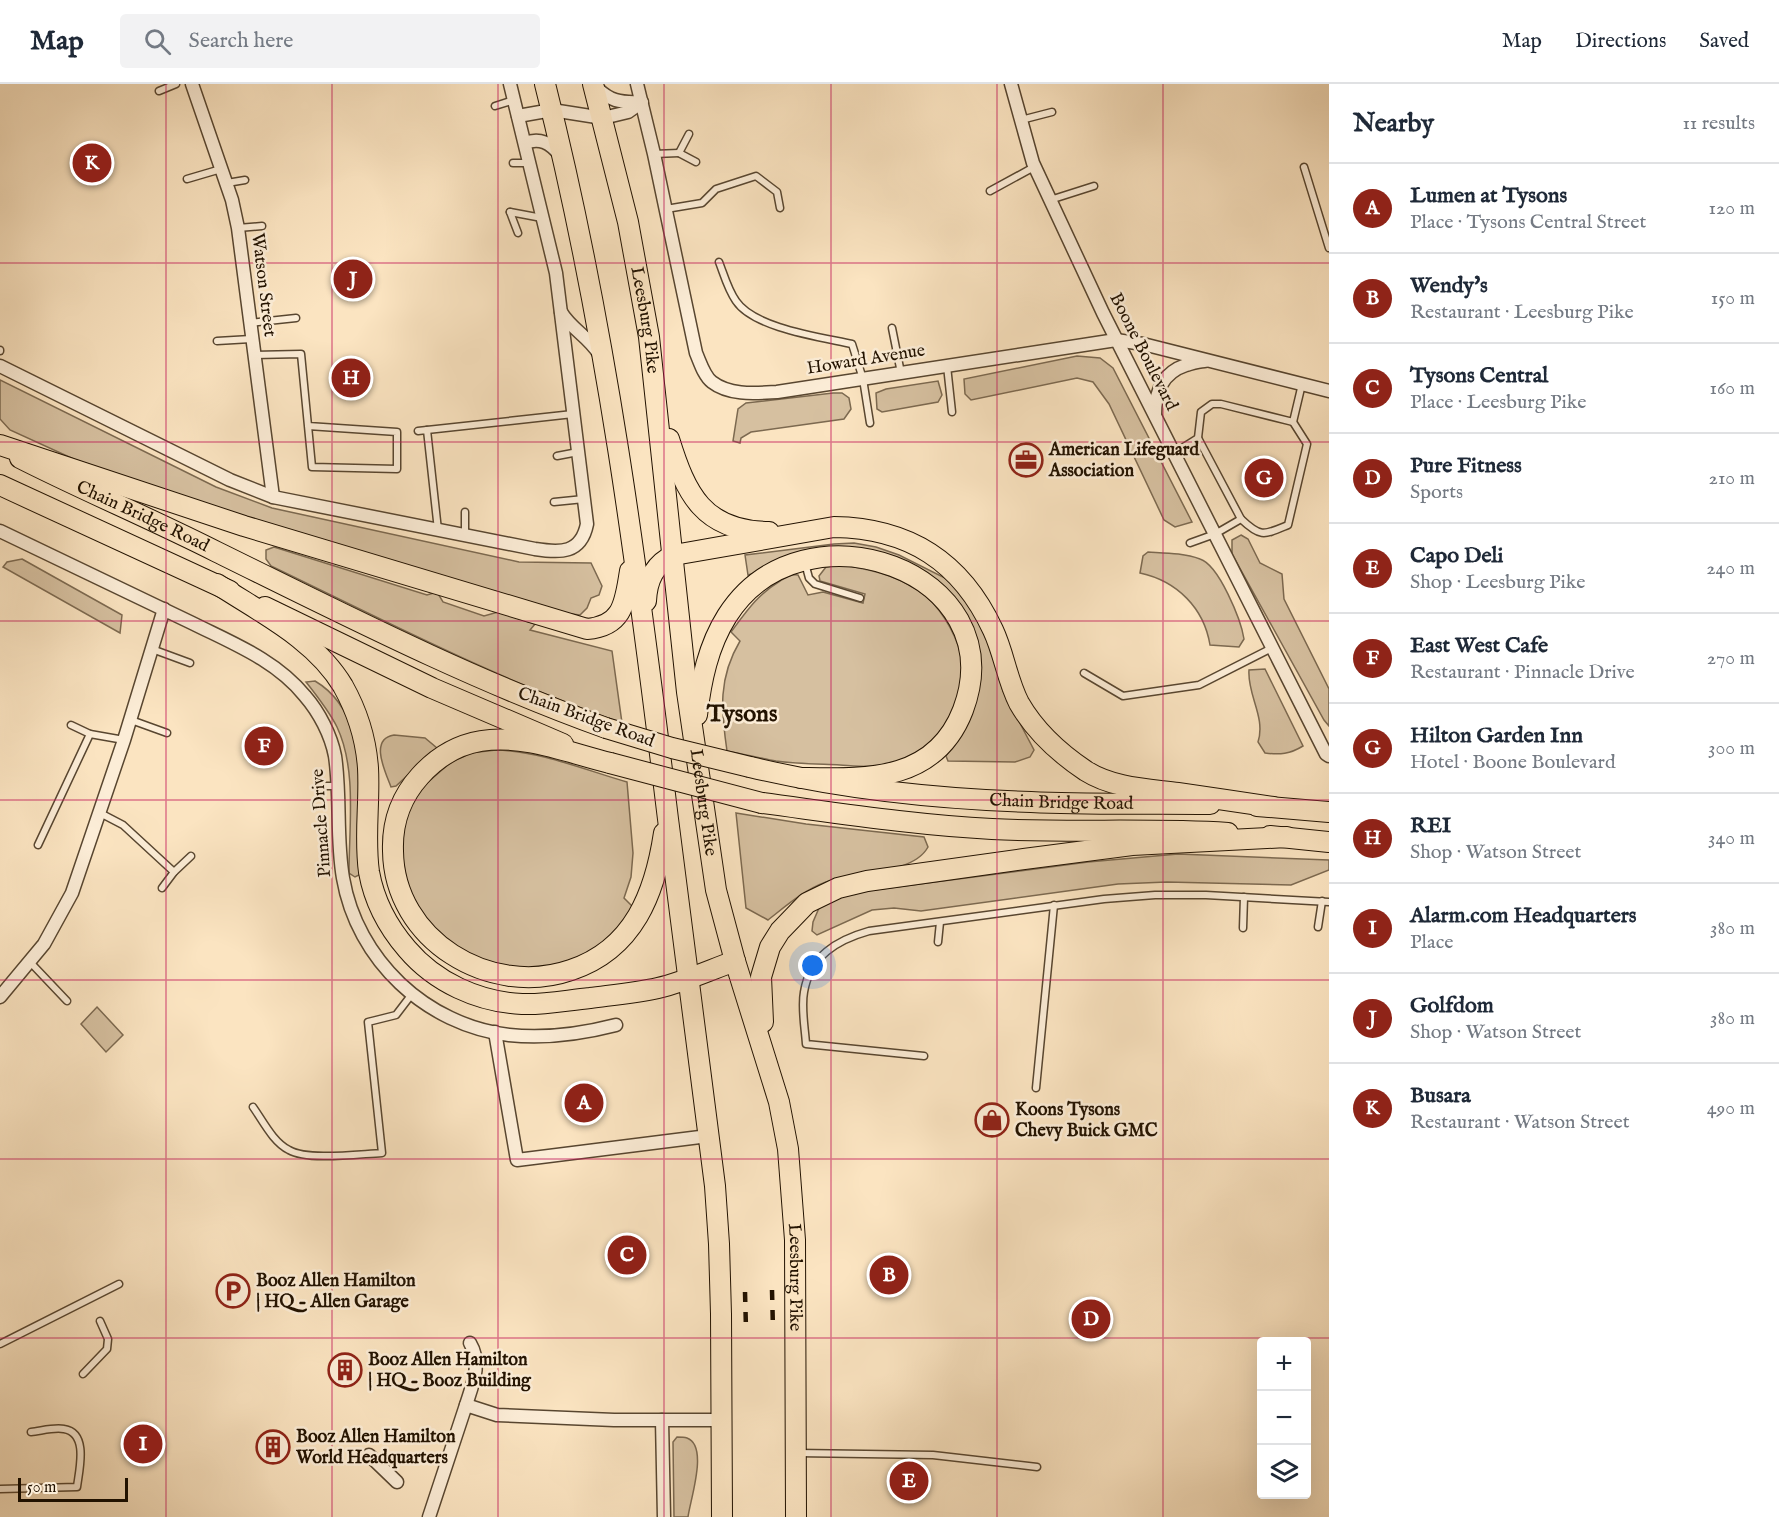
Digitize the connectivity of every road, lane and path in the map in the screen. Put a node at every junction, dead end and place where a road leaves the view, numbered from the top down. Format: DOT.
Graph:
graph roads {
  1 [pos="176,84"];
  2 [pos="192,84"];
  3 [pos="510,84"];
  4 [pos="545,84"];
  5 [pos="593,84"];
  6 [pos="637,84"];
  7 [pos="1011,84"];
  8 [pos="159,91"];
  9 [pos="514,100"];
  10 [pos="642,102"];
  11 [pos="495,106"];
  12 [pos="552,110"];
  13 [pos="1052,112"];
  14 [pos="518,116"];
  15 [pos="603,118"];
  16 [pos="1021,120"];
  17 [pos="689,134"];
  18 [pos="525,143"];
  19 [pos="679,153"];
  20 [pos="654,154"];
  21 [pos="696,162"];
  22 [pos="513,163"];
  23 [pos="530,163"];
  24 [pos="566,164"];
  25 [pos="1034,166"];
  26 [pos="1304,167"];
  27 [pos="221,169"];
  28 [pos="187,179"];
  29 [pos="246,180"];
  30 [pos="226,183"];
  31 [pos="1094,186"];
  32 [pos="990,191"];
  33 [pos="1050,200"];
  34 [pos="780,208"];
  35 [pos="666,210"];
  36 [pos="543,219"];
  37 [pos="262,226"];
  38 [pos="238,228"];
  39 [pos="518,233"];
  40 [pos="1329,248"];
  41 [pos="719,262"];
  42 [pos="560,311"];
  43 [pos="296,318"];
  44 [pos="249,323"];
  45 [pos="892,328"];
  46 [pos="251,339"];
  47 [pos="217,340"];
  48 [pos="1116,340"];
  49 [pos="253,355"];
  50 [pos="602,359"];
  51 [pos="1213,361"];
  52 [pos="0,366"];
  53 [pos="947,366"];
  54 [pos="901,373"];
  55 [pos="863,379"];
  56 [pos="1302,384"];
  57 [pos="1329,391"];
  58 [pos="657,398"];
  59 [pos="952,412"];
  60 [pos="573,414"];
  61 [pos="1155,416"];
  62 [pos="1293,422"];
  63 [pos="870,423"];
  64 [pos="308,426"];
  65 [pos="427,430"];
  66 [pos="418,431"];
  67 [pos="1198,438"];
  68 [pos="0,446"];
  69 [pos="578,453"];
  70 [pos="1174,453"];
  71 [pos="557,456"];
  72 [pos="0,485"];
  73 [pos="273,496"];
  74 [pos="584,499"];
  75 [pos="554,502"];
  76 [pos="465,512"];
  77 [pos="1241,519"];
  78 [pos="438,530"];
  79 [pos="0,531"];
  80 [pos="795,533"];
  81 [pos="1215,534"];
  82 [pos="465,536"];
  83 [pos="1190,543"];
  84 [pos="633,551"];
  85 [pos="674,555"];
  86 [pos="804,561"];
  87 [pos="217,584"];
  88 [pos="861,598"];
  89 [pos="164,609"];
  90 [pos="646,631"];
  91 [pos="152,648"];
  92 [pos="1272,648"];
  93 [pos="190,663"];
  94 [pos="1084,673"];
  95 [pos="130,720"];
  96 [pos="71,725"];
  97 [pos="90,734"];
  98 [pos="167,734"];
  99 [pos="124,740"];
  100 [pos="694,742"];
  101 [pos="1329,756"];
  102 [pos="610,763"];
  103 [pos="801,778"];
  104 [pos="320,786"];
  105 [pos="337,786"];
  106 [pos="1273,807"];
  107 [pos="667,809"];
  108 [pos="1329,812"];
  109 [pos="100,813"];
  110 [pos="1287,837"];
  111 [pos="1329,842"];
  112 [pos="38,845"];
  113 [pos="191,856"];
  114 [pos="174,872"];
  115 [pos="162,888"];
  116 [pos="1244,897"];
  117 [pos="1326,901"];
  118 [pos="1054,906"];
  119 [pos="940,922"];
  120 [pos="1318,927"];
  121 [pos="1243,928"];
  122 [pos="938,942"];
  123 [pos="735,961"];
  124 [pos="30,962"];
  125 [pos="688,978"];
  126 [pos="412,994"];
  127 [pos="0,997"];
  128 [pos="67,1001"];
  129 [pos="616,1025"];
  130 [pos="495,1032"];
  131 [pos="765,1055"];
  132 [pos="924,1056"];
  133 [pos="1036,1088"];
  134 [pos="253,1107"];
  135 [pos="708,1136"];
  136 [pos="119,1284"];
  137 [pos="100,1321"];
  138 [pos="470,1343"];
  139 [pos="0,1344"];
  140 [pos="83,1374"];
  141 [pos="466,1405"];
  142 [pos="662,1420"];
  143 [pos="722,1420"];
  144 [pos="31,1432"];
  145 [pos="797,1453"];
  146 [pos="369,1455"];
  147 [pos="1037,1467"];
  148 [pos="397,1482"];
  149 [pos="0,1490"];
  150 [pos="429,1517"];
  151 [pos="664,1517"];
  152 [pos="722,1517"];
  153 [pos="796,1517"];
  1 -- 8 [label="lane"];
  2 -- 27 [label="street, Watson Street"];
  3 -- 9 [label="street"];
  4 -- 12 [label="main road, Leesburg Pike"];
  5 -- 10 [label="street"];
  5 -- 15 [label="main road, Leesburg Pike"];
  6 -- 10 [label="street, Howard Avenue"];
  7 -- 16 [label="street, Boone Boulevard"];
  9 -- 11 [label="lane"];
  9 -- 14 [label="street"];
  10 -- 15 [label="street"];
  10 -- 20 [label="street, Howard Avenue"];
  12 -- 14 [label="street"];
  12 -- 15 [label="street"];
  12 -- 24 [label="main road, Leesburg Pike"];
  13 -- 16 [label="lane"];
  14 -- 18 [label="street"];
  15 -- 58 [label="main road, Leesburg Pike"];
  16 -- 25 [label="street, Boone Boulevard"];
  17 -- 19 [label="lane"];
  18 -- 23 [label="street"];
  18 -- 24 [label="street"];
  19 -- 20 [label="lane"];
  19 -- 21 [label="lane"];
  20 -- 35 [label="street, Howard Avenue"];
  22 -- 23 [label="lane"];
  23 -- 36 [label="street"];
  24 -- 50 [label="main road, Leesburg Pike"];
  25 -- 32 [label="lane"];
  25 -- 33 [label="street, Boone Boulevard"];
  26 -- 40 [label="lane"];
  27 -- 28 [label="lane"];
  27 -- 30 [label="street, Watson Street"];
  29 -- 30 [label="lane"];
  30 -- 38 [label="street, Watson Street"];
  31 -- 33 [label="lane"];
  33 -- 48 [label="street, Boone Boulevard"];
  34 -- 35 [label="lane"];
  35 -- 55 [label="street, Howard Avenue"];
  36 -- 39 [label="lane"];
  36 -- 42 [label="street"];
  37 -- 38 [label="lane"];
  38 -- 44 [label="street, Watson Street"];
  41 -- 55 [label="lane"];
  42 -- 50 [label="street"];
  42 -- 60 [label="street"];
  43 -- 44 [label="lane"];
  44 -- 46 [label="street, Watson Street"];
  45 -- 54 [label="lane"];
  46 -- 47 [label="lane"];
  46 -- 49 [label="street, Watson Street"];
  48 -- 51 [label="street, Howard Avenue"];
  48 -- 53 [label="street, Howard Avenue"];
  48 -- 61 [label="street, Boone Boulevard"];
  49 -- 64 [label="lane"];
  49 -- 73 [label="street, Watson Street"];
  50 -- 84 [label="main road, Leesburg Pike"];
  51 -- 56 [label="street, Howard Avenue"];
  51 -- 61 [label="street"];
  52 -- 73 [label="street"];
  53 -- 54 [label="street, Howard Avenue"];
  53 -- 59 [label="lane"];
  54 -- 55 [label="street, Howard Avenue"];
  55 -- 63 [label="lane"];
  56 -- 57 [label="street, Howard Avenue"];
  56 -- 62 [label="lane"];
  58 -- 80 [label="main road"];
  58 -- 85 [label="main road, Leesburg Pike"];
  60 -- 65 [label="lane"];
  60 -- 69 [label="street"];
  61 -- 70 [label="street, Boone Boulevard"];
  62 -- 67 [label="lane"];
  62 -- 77 [label="lane"];
  64 -- 64 [label="lane"];
  65 -- 66 [label="lane"];
  65 -- 78 [label="lane"];
  67 -- 70 [label="lane"];
  67 -- 77 [label="lane"];
  68 -- 84 [label="main road"];
  68 -- 103 [label="main road, Chain Bridge Road, bridge"];
  69 -- 71 [label="lane"];
  69 -- 74 [label="street"];
  70 -- 81 [label="street, Boone Boulevard"];
  72 -- 87 [label="main road, Chain Bridge Road"];
  73 -- 78 [label="street"];
  74 -- 75 [label="lane"];
  74 -- 82 [label="street"];
  76 -- 82 [label="lane"];
  77 -- 81 [label="lane"];
  78 -- 82 [label="street"];
  79 -- 89 [label="street, Pinnacle Drive"];
  80 -- 85 [label="main road"];
  80 -- 106 [label="main road"];
  81 -- 83 [label="lane"];
  81 -- 92 [label="street, Boone Boulevard"];
  84 -- 90 [label="main road, Leesburg Pike"];
  85 -- 90 [label="main road"];
  85 -- 100 [label="main road, Leesburg Pike"];
  86 -- 88 [label="lane"];
  86 -- 100 [label="main road"];
  86 -- 103 [label="main road"];
  87 -- 102 [label="main road, Chain Bridge Road"];
  87 -- 125 [label="main road"];
  89 -- 91 [label="street"];
  89 -- 105 [label="street, Pinnacle Drive"];
  90 -- 107 [label="main road, Leesburg Pike"];
  91 -- 93 [label="lane"];
  91 -- 95 [label="street"];
  92 -- 94 [label="lane"];
  92 -- 101 [label="street, Boone Boulevard"];
  95 -- 98 [label="lane"];
  95 -- 99 [label="street"];
  96 -- 97 [label="lane"];
  97 -- 99 [label="lane"];
  97 -- 112 [label="lane"];
  99 -- 109 [label="street"];
  100 -- 123 [label="main road, Leesburg Pike"];
  102 -- 107 [label="main road"];
  102 -- 110 [label="main road, Chain Bridge Road, bridge"];
  103 -- 106 [label="main road, Chain Bridge Road"];
  104 -- 105 [label="lane"];
  105 -- 126 [label="street, Pinnacle Drive"];
  106 -- 108 [label="main road, Chain Bridge Road"];
  107 -- 125 [label="main road, Leesburg Pike"];
  109 -- 114 [label="lane"];
  109 -- 124 [label="street"];
  110 -- 111 [label="main road, Chain Bridge Road"];
  110 -- 131 [label="main road"];
  113 -- 114 [label="lane"];
  114 -- 115 [label="lane"];
  116 -- 117 [label="lane"];
  116 -- 118 [label="lane"];
  116 -- 121 [label="lane"];
  117 -- 120 [label="lane"];
  118 -- 119 [label="lane"];
  118 -- 133 [label="lane"];
  119 -- 122 [label="lane"];
  119 -- 132 [label="lane"];
  123 -- 125 [label="main road"];
  123 -- 131 [label="main road, Leesburg Pike"];
  124 -- 127 [label="street"];
  124 -- 128 [label="lane"];
  125 -- 135 [label="main road, Leesburg Pike"];
  126 -- 130 [label="street, Pinnacle Drive"];
  126 -- 134 [label="lane"];
  129 -- 130 [label="street, Pinnacle Drive"];
  130 -- 135 [label="street"];
  131 -- 145 [label="main road, Leesburg Pike"];
  135 -- 143 [label="main road, Leesburg Pike"];
  136 -- 139 [label="lane"];
  137 -- 140 [label="lane"];
  138 -- 141 [label="street"];
  141 -- 142 [label="street"];
  141 -- 150 [label="street"];
  142 -- 143 [label="street"];
  142 -- 151 [label="street"];
  143 -- 152 [label="main road, Leesburg Pike"];
  144 -- 149 [label="lane"];
  145 -- 147 [label="lane"];
  145 -- 153 [label="main road, Leesburg Pike"];
  146 -- 148 [label="street"];
}
